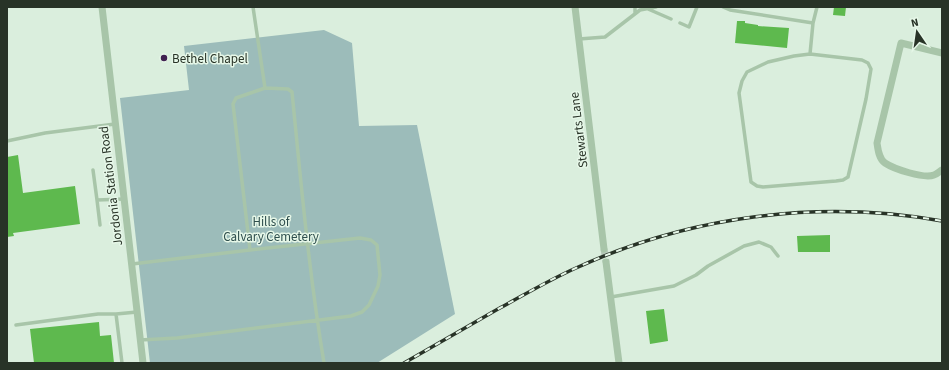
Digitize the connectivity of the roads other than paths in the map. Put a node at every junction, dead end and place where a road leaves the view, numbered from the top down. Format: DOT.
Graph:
graph roads {
  1 [pos="102,7"];
  2 [pos="253,7"];
  3 [pos="575,7"];
  4 [pos="635,7"];
  5 [pos="656,7"];
  6 [pos="697,7"];
  7 [pos="723,7"];
  8 [pos="817,7"];
  9 [pos="647,8"];
  10 [pos="635,13"];
  11 [pos="671,19"];
  12 [pos="680,23"];
  13 [pos="813,23"];
  14 [pos="579,39"];
  15 [pos="942,53"];
  16 [pos="810,54"];
  17 [pos="265,88"];
  18 [pos="115,124"];
  19 [pos="7,141"];
  20 [pos="93,170"];
  21 [pos="942,170"];
  22 [pos="124,199"];
  23 [pos="97,200"];
  24 [pos="100,225"];
  25 [pos="308,244"];
  26 [pos="604,249"];
  27 [pos="250,250"];
  28 [pos="778,256"];
  29 [pos="606,262"];
  30 [pos="131,264"];
  31 [pos="610,297"];
  32 [pos="137,312"];
  33 [pos="116,314"];
  34 [pos="316,320"];
  35 [pos="16,325"];
  36 [pos="140,340"];
  37 [pos="122,363"];
  38 [pos="143,363"];
  39 [pos="324,363"];
  40 [pos="619,363"];
  1 -- 18 [label="street, Jordonia Station Road"];
  2 -- 17 [label="lane"];
  3 -- 14 [label="street, Stewarts Lane"];
  4 -- 10 [label="lane"];
  5 -- 9 [label="lane"];
  6 -- 12 [label="lane"];
  7 -- 13 [label="lane"];
  8 -- 13 [label="lane"];
  9 -- 10 [label="lane"];
  9 -- 11 [label="lane"];
  10 -- 14 [label="lane"];
  13 -- 16 [label="lane"];
  14 -- 26 [label="street, Stewarts Lane"];
  15 -- 21 [label="street"];
  16 -- 16 [label="lane"];
  17 -- 25 [label="lane"];
  17 -- 27 [label="lane"];
  18 -- 19 [label="lane"];
  18 -- 22 [label="street, Jordonia Station Road"];
  20 -- 23 [label="lane"];
  22 -- 23 [label="lane"];
  22 -- 30 [label="street, Jordonia Station Road"];
  23 -- 24 [label="lane"];
  25 -- 27 [label="lane"];
  25 -- 34 [label="lane"];
  25 -- 34 [label="lane"];
  27 -- 30 [label="lane"];
  28 -- 31 [label="lane"];
  29 -- 31 [label="street"];
  30 -- 32 [label="street, Jordonia Station Road"];
  31 -- 40 [label="street"];
  32 -- 33 [label="lane"];
  32 -- 36 [label="street, Jordonia Station Road"];
  33 -- 35 [label="lane"];
  33 -- 37 [label="lane"];
  34 -- 36 [label="lane"];
  34 -- 39 [label="lane"];
  36 -- 38 [label="street, Jordonia Station Road"];
}
